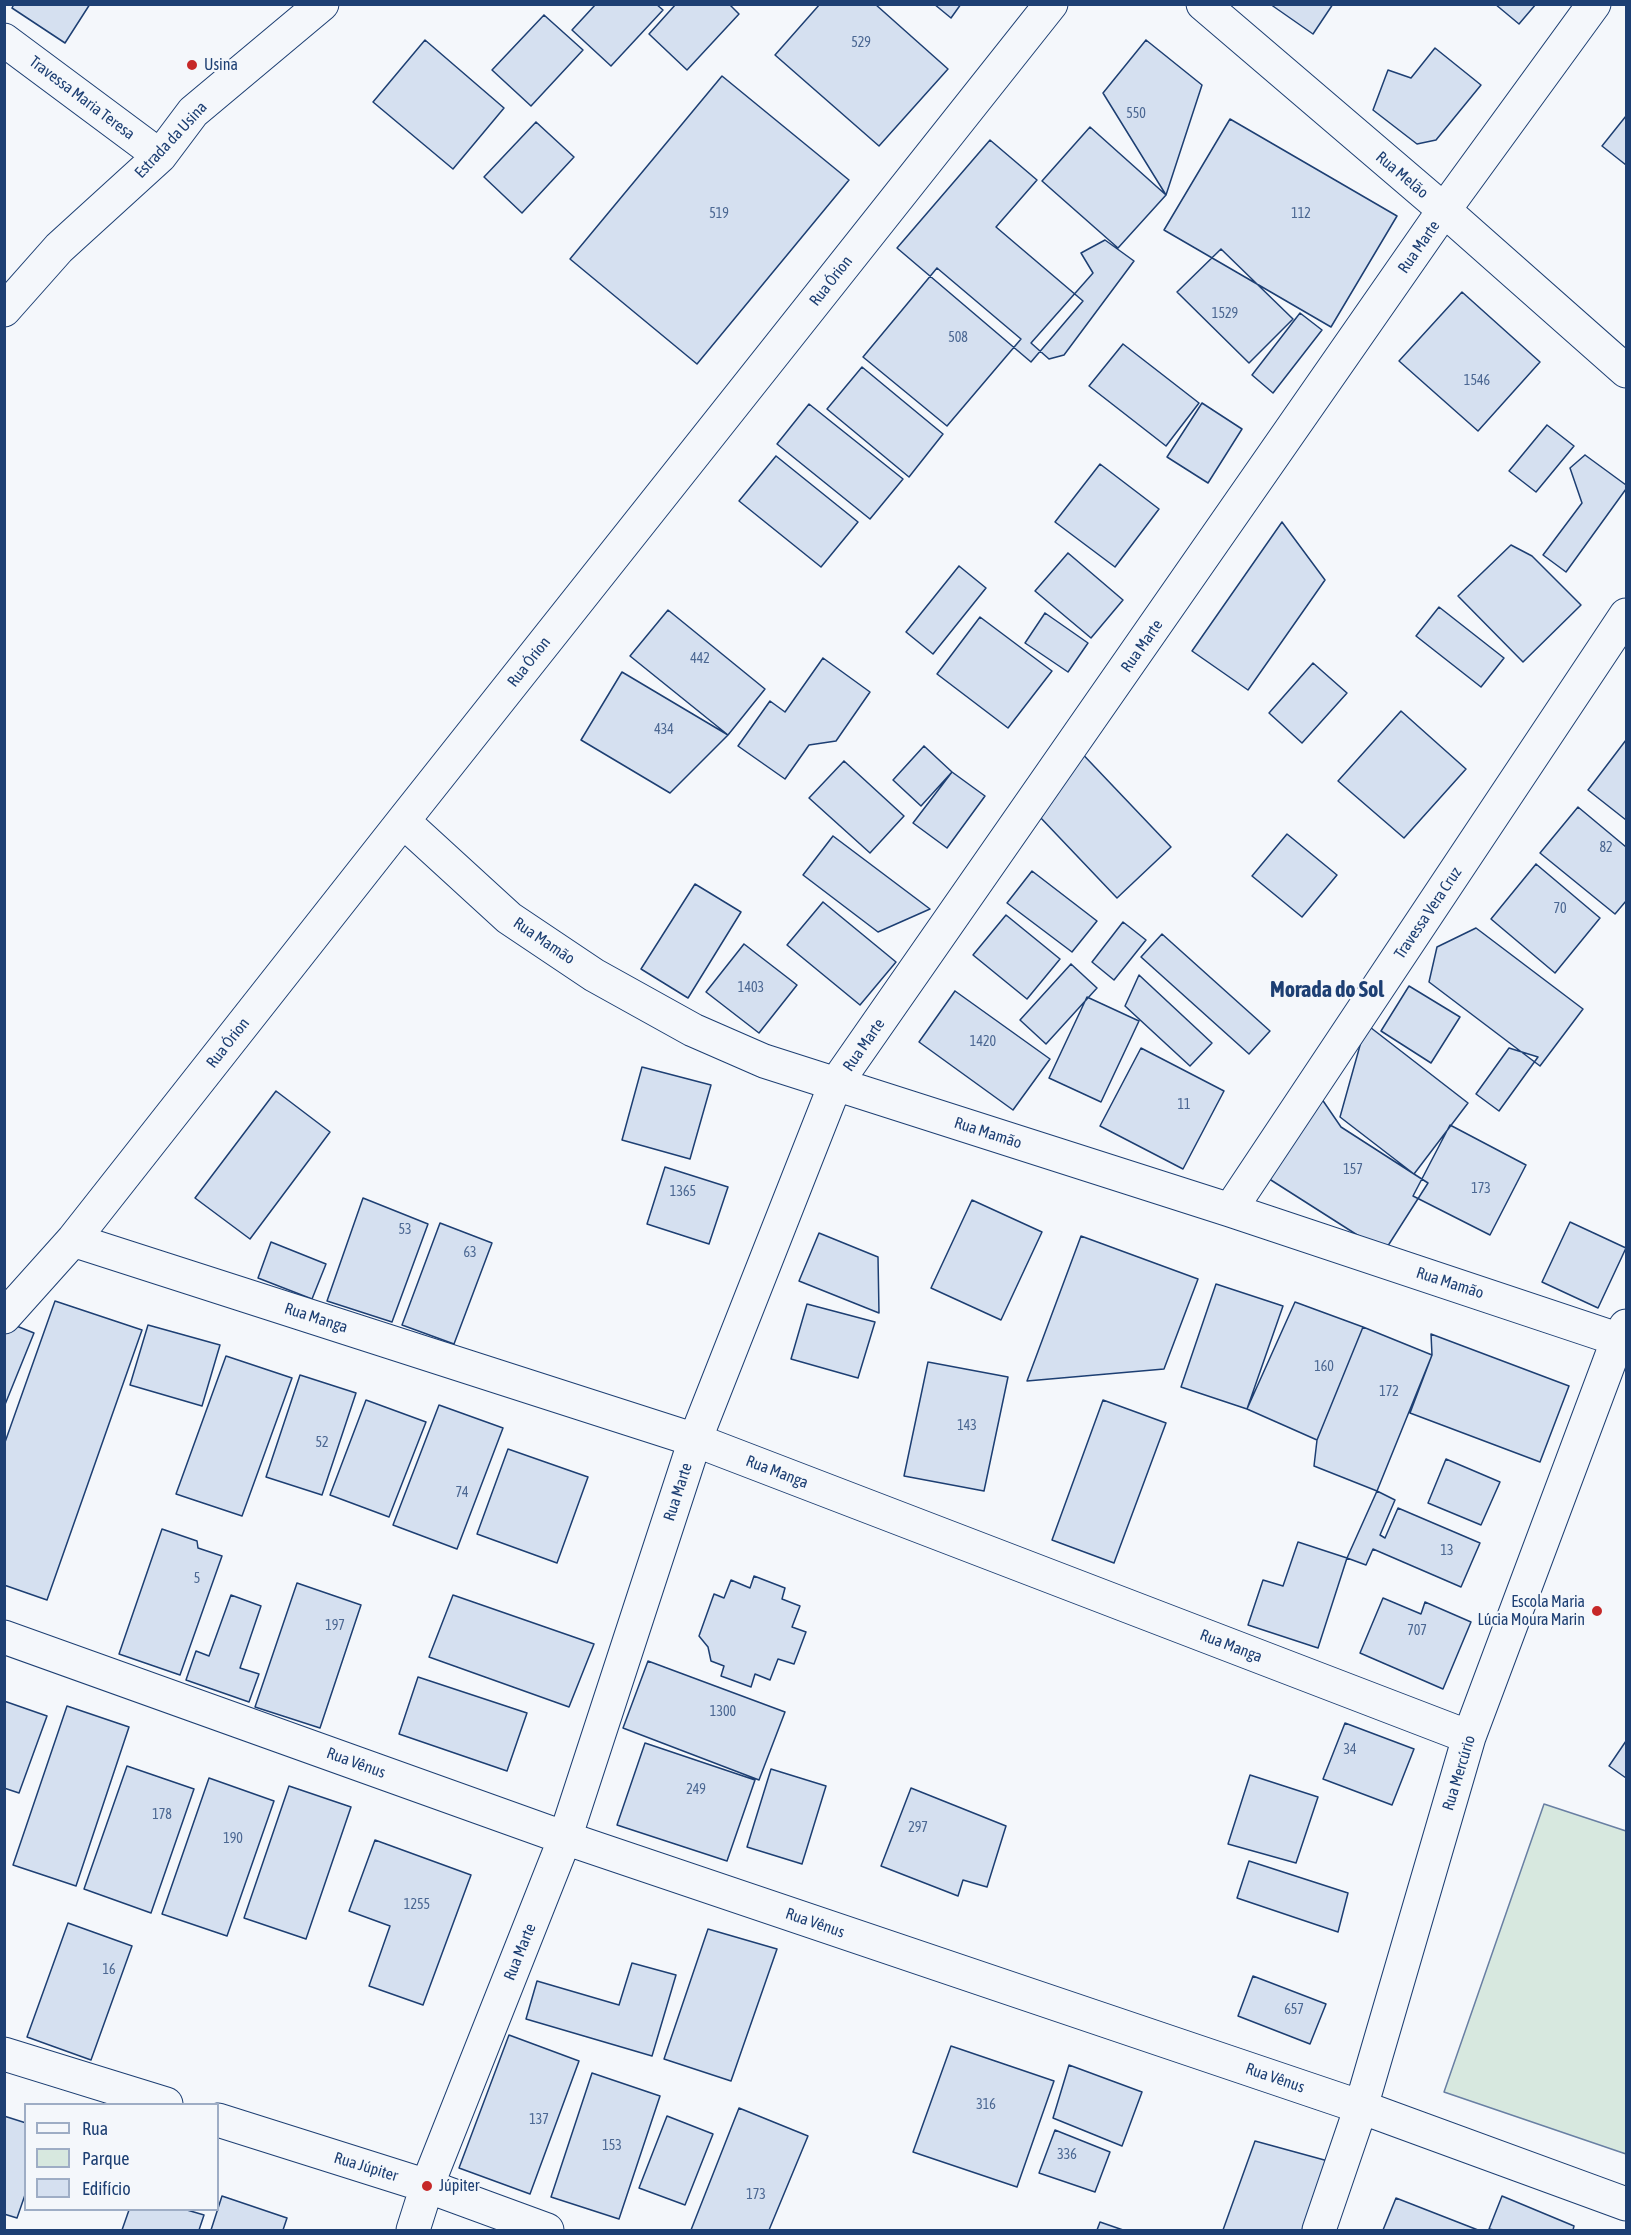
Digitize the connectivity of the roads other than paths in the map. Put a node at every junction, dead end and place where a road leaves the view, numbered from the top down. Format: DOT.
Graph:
graph roads {
  1 [pos="322,4"];
  2 [pos="1051,4"];
  3 [pos="1203,4"];
  4 [pos="1594,4"];
  5 [pos="4,40"];
  6 [pos="160,156"];
  7 [pos="1444,210"];
  8 [pos="4,310"];
  9 [pos="1626,371"];
  10 [pos="1626,615"];
  11 [pos="403,821"];
  12 [pos="836,1085"];
  13 [pos="1230,1210"];
  14 [pos="73,1240"];
  15 [pos="4,1317"];
  16 [pos="1624,1336"];
  17 [pos="694,1440"];
  18 [pos="4,1637"];
  19 [pos="1469,1737"];
  20 [pos="565,1838"];
  21 [pos="4,2054"];
  22 [pos="163,2103"];
  23 [pos="1361,2107"];
  24 [pos="219,2120"];
  25 [pos="427,2186"];
  26 [pos="1626,2204"];
  27 [pos="413,2230"];
  28 [pos="547,2230"];
  29 [pos="1319,2230"];
  1 -- 6 [label="street, Estrada da Usina"];
  2 -- 11 [label="street, Rua Órion"];
  3 -- 7 [label="street, Rua Melão"];
  4 -- 7 [label="street, Rua Marte"];
  5 -- 6 [label="street, Travessa Maria Teresa"];
  6 -- 8 [label="street, Estrada da Usina"];
  7 -- 9 [label="street, Rua Melão"];
  7 -- 12 [label="street, Rua Marte"];
  10 -- 13 [label="street, Travessa Vera Cruz"];
  11 -- 12 [label="street, Rua Mamão"];
  11 -- 14 [label="street, Rua Órion"];
  12 -- 13 [label="street, Rua Mamão"];
  12 -- 17 [label="street, Rua Marte"];
  13 -- 16 [label="street, Rua Mamão"];
  14 -- 15 [label="street, Rua Órion"];
  14 -- 17 [label="street, Rua Manga"];
  16 -- 19 [label="street, Rua Mercúrio"];
  17 -- 19 [label="street, Rua Manga"];
  17 -- 20 [label="street, Rua Marte"];
  18 -- 20 [label="street, Rua Vênus"];
  19 -- 23 [label="street, Rua Mercúrio"];
  20 -- 23 [label="street, Rua Vênus"];
  20 -- 25 [label="street, Rua Marte"];
  21 -- 22 [label="street"];
  23 -- 26 [label="street, Rua Vênus"];
  23 -- 29 [label="street, Rua Mercúrio"];
  24 -- 25 [label="street, Rua Júpiter"];
  25 -- 27 [label="street, Rua Marte"];
  25 -- 28 [label="street, Rua Júpiter"];
}
